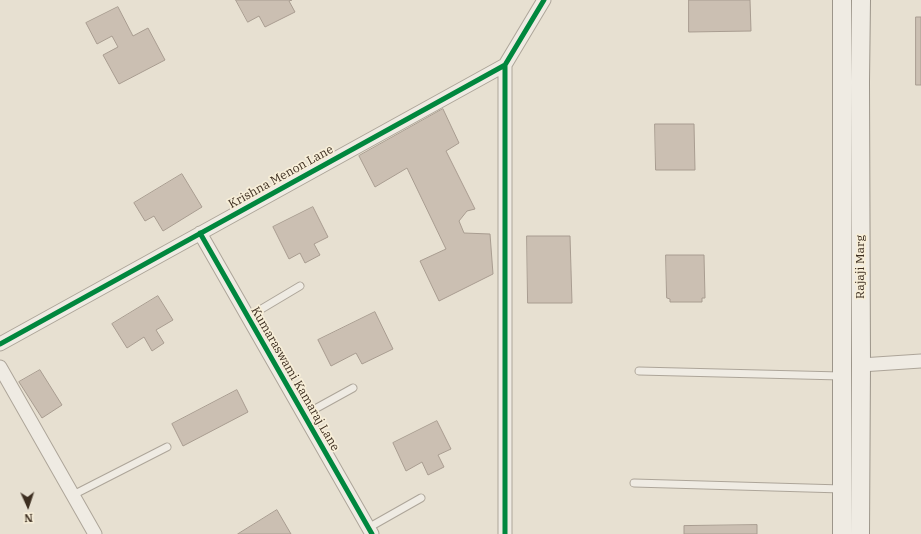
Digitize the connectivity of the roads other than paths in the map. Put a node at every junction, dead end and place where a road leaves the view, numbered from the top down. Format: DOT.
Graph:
graph roads {
  1 [pos="544,0"];
  2 [pos="842,0"];
  3 [pos="861,0"];
  4 [pos="505,65"];
  5 [pos="200,233"];
  6 [pos="300,286"];
  7 [pos="248,317"];
  8 [pos="0,344"];
  9 [pos="921,361"];
  10 [pos="861,365"];
  11 [pos="0,367"];
  12 [pos="639,371"];
  13 [pos="841,376"];
  14 [pos="353,388"];
  15 [pos="304,415"];
  16 [pos="167,447"];
  17 [pos="634,483"];
  18 [pos="842,489"];
  19 [pos="73,496"];
  20 [pos="421,498"];
  21 [pos="370,531"];
  22 [pos="95,534"];
  23 [pos="505,534"];
  24 [pos="842,534"];
  25 [pos="860,534"];
  1 -- 4 [label="street"];
  2 -- 13 [label="main road, Rajaji Marg"];
  3 -- 10 [label="main road, Rajaji Marg"];
  4 -- 5 [label="street, Krishna Menon Lane"];
  4 -- 23 [label="street"];
  5 -- 7 [label="street, Kumaraswami Kamaraj Lane"];
  5 -- 8 [label="street, Krishna Menon Lane"];
  6 -- 7 [label="lane"];
  7 -- 15 [label="street, Kumaraswami Kamaraj Lane"];
  9 -- 10 [label="street"];
  10 -- 25 [label="main road, Rajaji Marg"];
  11 -- 19 [label="street"];
  12 -- 13 [label="lane"];
  13 -- 18 [label="main road, Rajaji Marg"];
  14 -- 15 [label="lane"];
  15 -- 21 [label="street, Kumaraswami Kamaraj Lane"];
  16 -- 19 [label="lane"];
  17 -- 18 [label="lane"];
  18 -- 24 [label="main road, Rajaji Marg"];
  19 -- 22 [label="street"];
  20 -- 21 [label="lane"];
}
